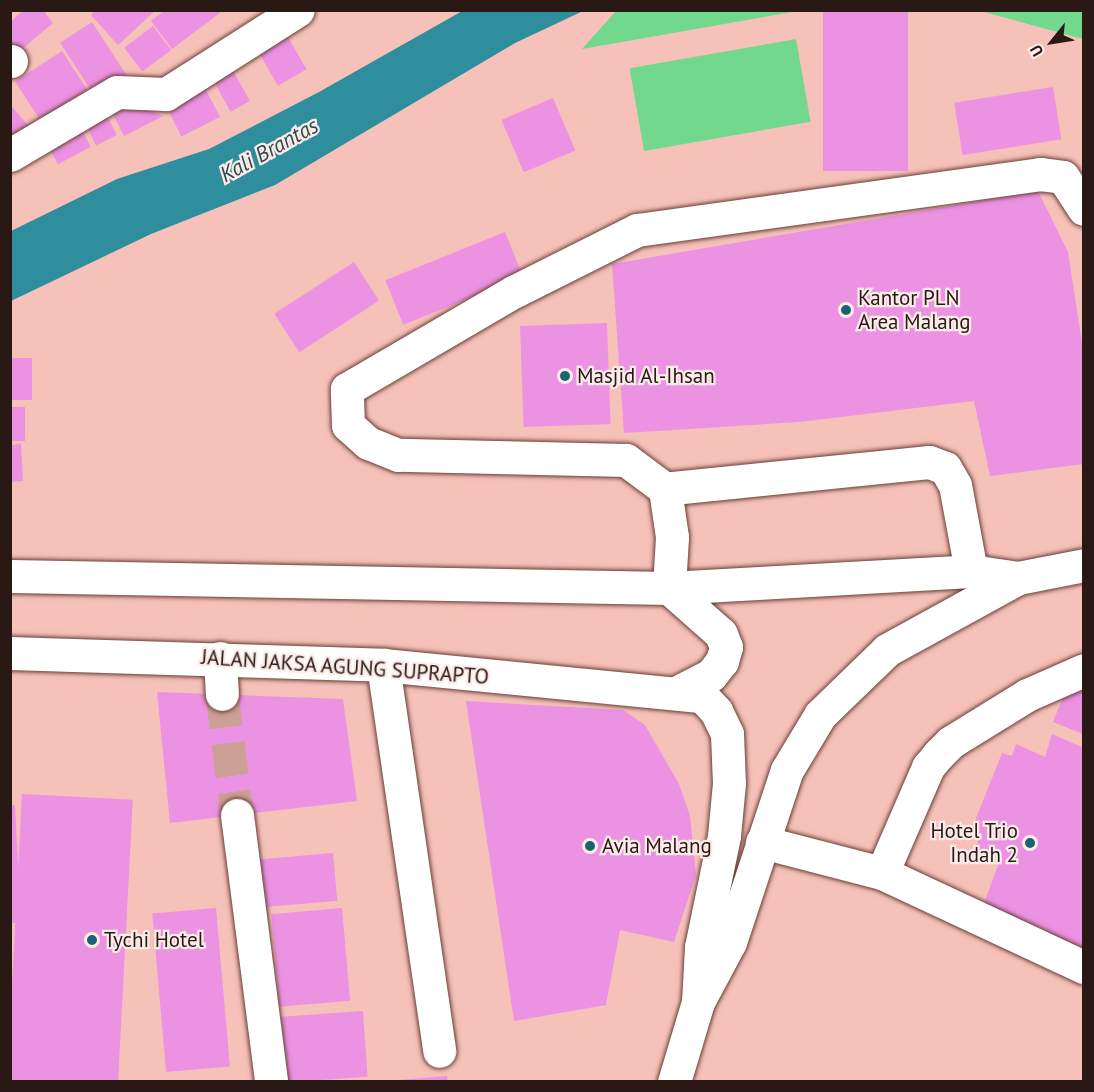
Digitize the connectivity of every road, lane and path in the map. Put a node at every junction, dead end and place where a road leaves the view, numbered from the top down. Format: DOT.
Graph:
graph roads {
  1 [pos="298,10"];
  2 [pos="10,155"];
  3 [pos="1083,209"];
  4 [pos="665,489"];
  5 [pos="1083,565"];
  6 [pos="971,571"];
  7 [pos="10,576"];
  8 [pos="1018,578"];
  9 [pos="669,588"];
  10 [pos="10,653"];
  11 [pos="220,658"];
  12 [pos="383,665"];
  13 [pos="1083,670"];
  14 [pos="680,691"];
  15 [pos="222,694"];
  16 [pos="237,815"];
  17 [pos="762,842"];
  18 [pos="882,873"];
  19 [pos="1083,967"];
  20 [pos="698,1002"];
  21 [pos="439,1052"];
  22 [pos="270,1082"];
  23 [pos="674,1082"];
  1 -- 2 [label="main road"];
  3 -- 4 [label="main road"];
  4 -- 6 [label="main road"];
  4 -- 9 [label="main road"];
  5 -- 8 [label="main road"];
  6 -- 8 [label="main road"];
  6 -- 9 [label="main road"];
  7 -- 9 [label="main road"];
  8 -- 17 [label="main road"];
  9 -- 14 [label="main road"];
  10 -- 11 [label="main road, JALAN JAKSA AGUNG SUPRAPTO"];
  11 -- 12 [label="main road, JALAN JAKSA AGUNG SUPRAPTO"];
  11 -- 15 [label="main road"];
  12 -- 14 [label="main road, JALAN JAKSA AGUNG SUPRAPTO"];
  12 -- 21 [label="main road"];
  13 -- 18 [label="main road"];
  14 -- 20 [label="main road, JALAN JAKSA AGUNG SUPRAPTO"];
  16 -- 22 [label="main road"];
  17 -- 18 [label="main road"];
  17 -- 20 [label="main road"];
  18 -- 19 [label="main road"];
  20 -- 23 [label="main road"];
}
